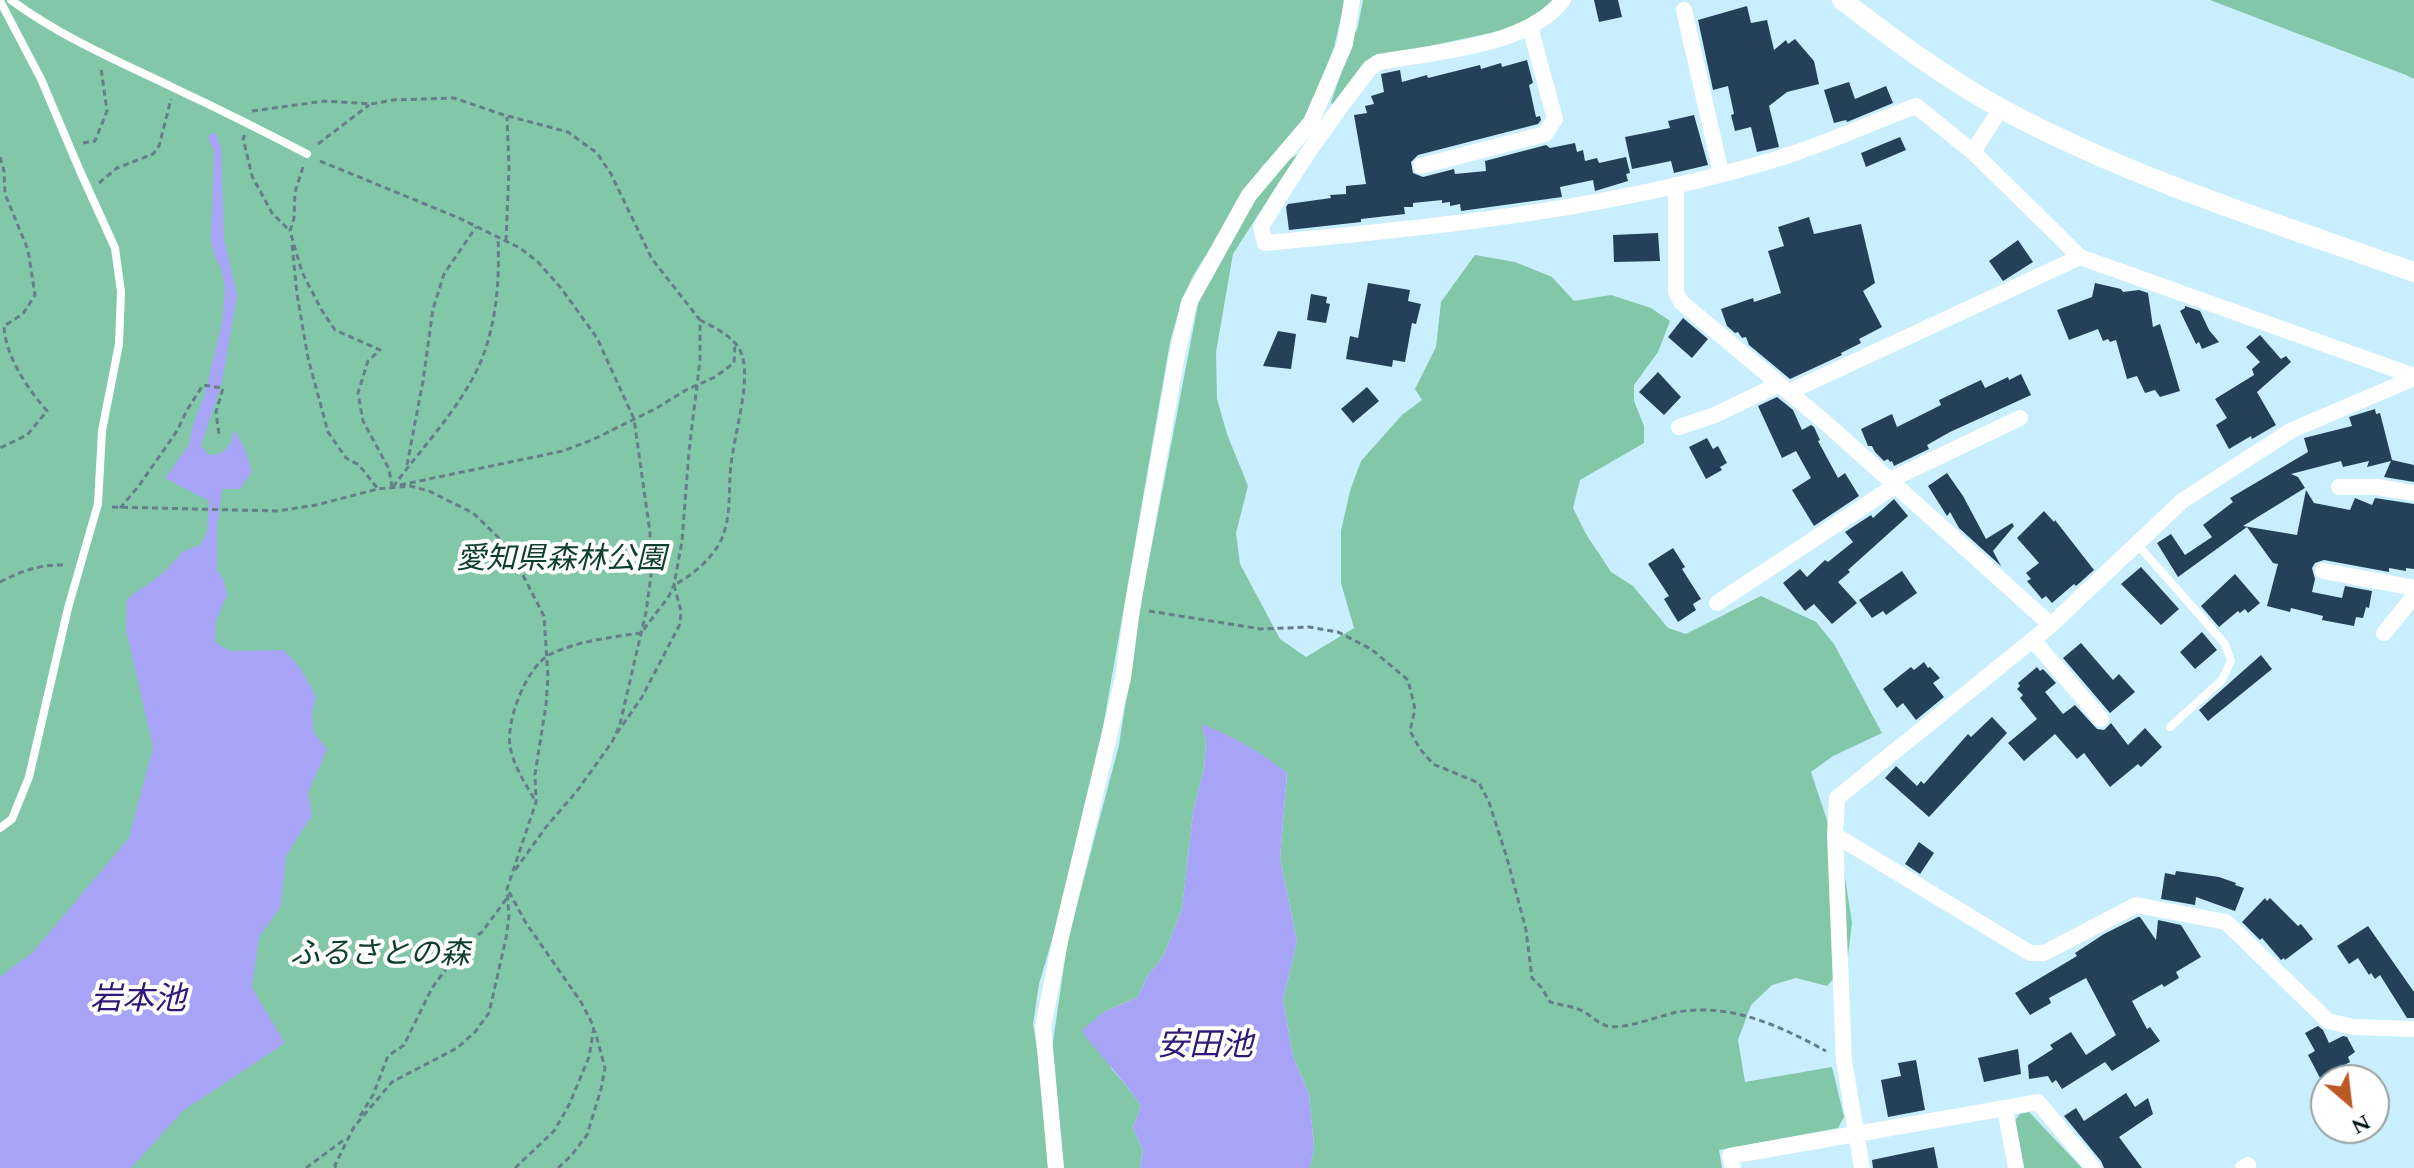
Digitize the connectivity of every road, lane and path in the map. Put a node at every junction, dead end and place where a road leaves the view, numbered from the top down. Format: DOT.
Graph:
graph roads {
  1 [pos="11,0"];
  2 [pos="1352,0"];
  3 [pos="1563,0"];
  4 [pos="1842,0"];
  5 [pos="0,1"];
  6 [pos="1684,10"];
  7 [pos="1530,27"];
  8 [pos="101,68"];
  9 [pos="170,102"];
  10 [pos="371,104"];
  11 [pos="2001,108"];
  12 [pos="507,116"];
  13 [pos="235,117"];
  14 [pos="249,124"];
  15 [pos="1316,126"];
  16 [pos="69,146"];
  17 [pos="1973,152"];
  18 [pos="307,154"];
  19 [pos="0,157"];
  20 [pos="1421,166"];
  21 [pos="1721,173"];
  22 [pos="1676,185"];
  23 [pos="90,193"];
  24 [pos="476,227"];
  25 [pos="290,231"];
  26 [pos="498,237"];
  27 [pos="506,241"];
  28 [pos="2080,257"];
  29 [pos="2414,272"];
  30 [pos="700,320"];
  31 [pos="735,343"];
  32 [pos="2414,377"];
  33 [pos="696,385"];
  34 [pos="1784,388"];
  35 [pos="2020,418"];
  36 [pos="634,419"];
  37 [pos="1679,427"];
  38 [pos="219,434"];
  39 [pos="0,448"];
  40 [pos="406,469"];
  41 [pos="1893,483"];
  42 [pos="392,487"];
  43 [pos="2339,487"];
  44 [pos="378,489"];
  45 [pos="2414,493"];
  46 [pos="98,504"];
  47 [pos="120,508"];
  48 [pos="2137,544"];
  49 [pos="80,566"];
  50 [pos="2323,571"];
  51 [pos="0,582"];
  52 [pos="674,585"];
  53 [pos="2414,588"];
  54 [pos="2414,596"];
  55 [pos="1717,603"];
  56 [pos="1132,609"];
  57 [pos="2051,625"];
  58 [pos="641,633"];
  59 [pos="2384,633"];
  60 [pos="2033,640"];
  61 [pos="548,655"];
  62 [pos="2101,719"];
  63 [pos="2170,727"];
  64 [pos="612,742"];
  65 [pos="536,802"];
  66 [pos="0,828"];
  67 [pos="1835,835"];
  68 [pos="511,876"];
  69 [pos="507,889"];
  70 [pos="508,896"];
  71 [pos="594,1027"];
  72 [pos="2414,1029"];
  73 [pos="1844,1061"];
  74 [pos="2005,1108"];
  75 [pos="354,1127"];
  76 [pos="1856,1135"];
  77 [pos="346,1138"];
  78 [pos="306,1168"];
  79 [pos="336,1168"];
  80 [pos="515,1168"];
  81 [pos="558,1168"];
  82 [pos="1056,1168"];
  83 [pos="1733,1168"];
  84 [pos="1862,1168"];
  85 [pos="2016,1168"];
  86 [pos="2093,1168"];
  1 -- 13 [label="lane"];
  2 -- 15 [label="street"];
  3 -- 7 [label="street"];
  4 -- 11 [label="street"];
  5 -- 16 [label="lane"];
  6 -- 21 [label="street"];
  7 -- 15 [label="street"];
  7 -- 20 [label="street"];
  8 -- 16 [label="path"];
  9 -- 23 [label="path"];
  10 -- 12 [label="path"];
  10 -- 13 [label="path"];
  10 -- 18 [label="path"];
  11 -- 17 [label="street"];
  11 -- 29 [label="street"];
  12 -- 27 [label="path"];
  12 -- 30 [label="path"];
  13 -- 14 [label="lane"];
  14 -- 18 [label="lane"];
  14 -- 25 [label="path"];
  15 -- 22 [label="street"];
  15 -- 56 [label="street"];
  16 -- 23 [label="lane"];
  17 -- 21 [label="street"];
  17 -- 28 [label="street"];
  18 -- 24 [label="path"];
  18 -- 25 [label="path"];
  19 -- 39 [label="path"];
  21 -- 22 [label="street"];
  22 -- 34 [label="street"];
  23 -- 46 [label="lane"];
  24 -- 26 [label="path"];
  24 -- 40 [label="path"];
  25 -- 42 [label="path"];
  25 -- 44 [label="path"];
  26 -- 27 [label="path"];
  26 -- 40 [label="path"];
  27 -- 36 [label="path"];
  28 -- 32 [label="street"];
  28 -- 34 [label="street"];
  30 -- 31 [label="path"];
  30 -- 33 [label="path"];
  31 -- 33 [label="path"];
  31 -- 52 [label="path"];
  32 -- 48 [label="street"];
  33 -- 36 [label="path"];
  33 -- 52 [label="path"];
  34 -- 37 [label="street"];
  34 -- 41 [label="street"];
  35 -- 41 [label="street"];
  36 -- 42 [label="path"];
  36 -- 58 [label="path"];
  38 -- 47 [label="path"];
  40 -- 42 [label="path"];
  41 -- 55 [label="street"];
  41 -- 57 [label="street"];
  42 -- 44 [label="path"];
  42 -- 61 [label="path"];
  43 -- 45 [label="street"];
  44 -- 47 [label="path"];
  46 -- 47 [label="path"];
  46 -- 49 [label="lane"];
  48 -- 57 [label="street"];
  48 -- 63 [label="lane"];
  49 -- 51 [label="path"];
  49 -- 66 [label="lane"];
  50 -- 53 [label="street"];
  52 -- 58 [label="path"];
  52 -- 64 [label="path"];
  54 -- 59 [label="street"];
  56 -- 73 [label="path"];
  56 -- 82 [label="street"];
  57 -- 60 [label="street"];
  58 -- 61 [label="path"];
  58 -- 64 [label="path"];
  60 -- 62 [label="street"];
  60 -- 67 [label="street"];
  61 -- 65 [label="path"];
  61 -- 65 [label="path"];
  64 -- 68 [label="path"];
  65 -- 68 [label="path"];
  67 -- 72 [label="street"];
  67 -- 73 [label="street"];
  68 -- 69 [label="path"];
  69 -- 70 [label="path"];
  69 -- 71 [label="path"];
  70 -- 75 [label="path"];
  70 -- 75 [label="path"];
  71 -- 80 [label="path"];
  71 -- 81 [label="path"];
  73 -- 76 [label="street"];
  74 -- 76 [label="street"];
  74 -- 85 [label="street"];
  74 -- 86 [label="street"];
  75 -- 77 [label="path"];
  76 -- 83 [label="street"];
  76 -- 84 [label="street"];
  77 -- 78 [label="path"];
  77 -- 79 [label="path"];
}
